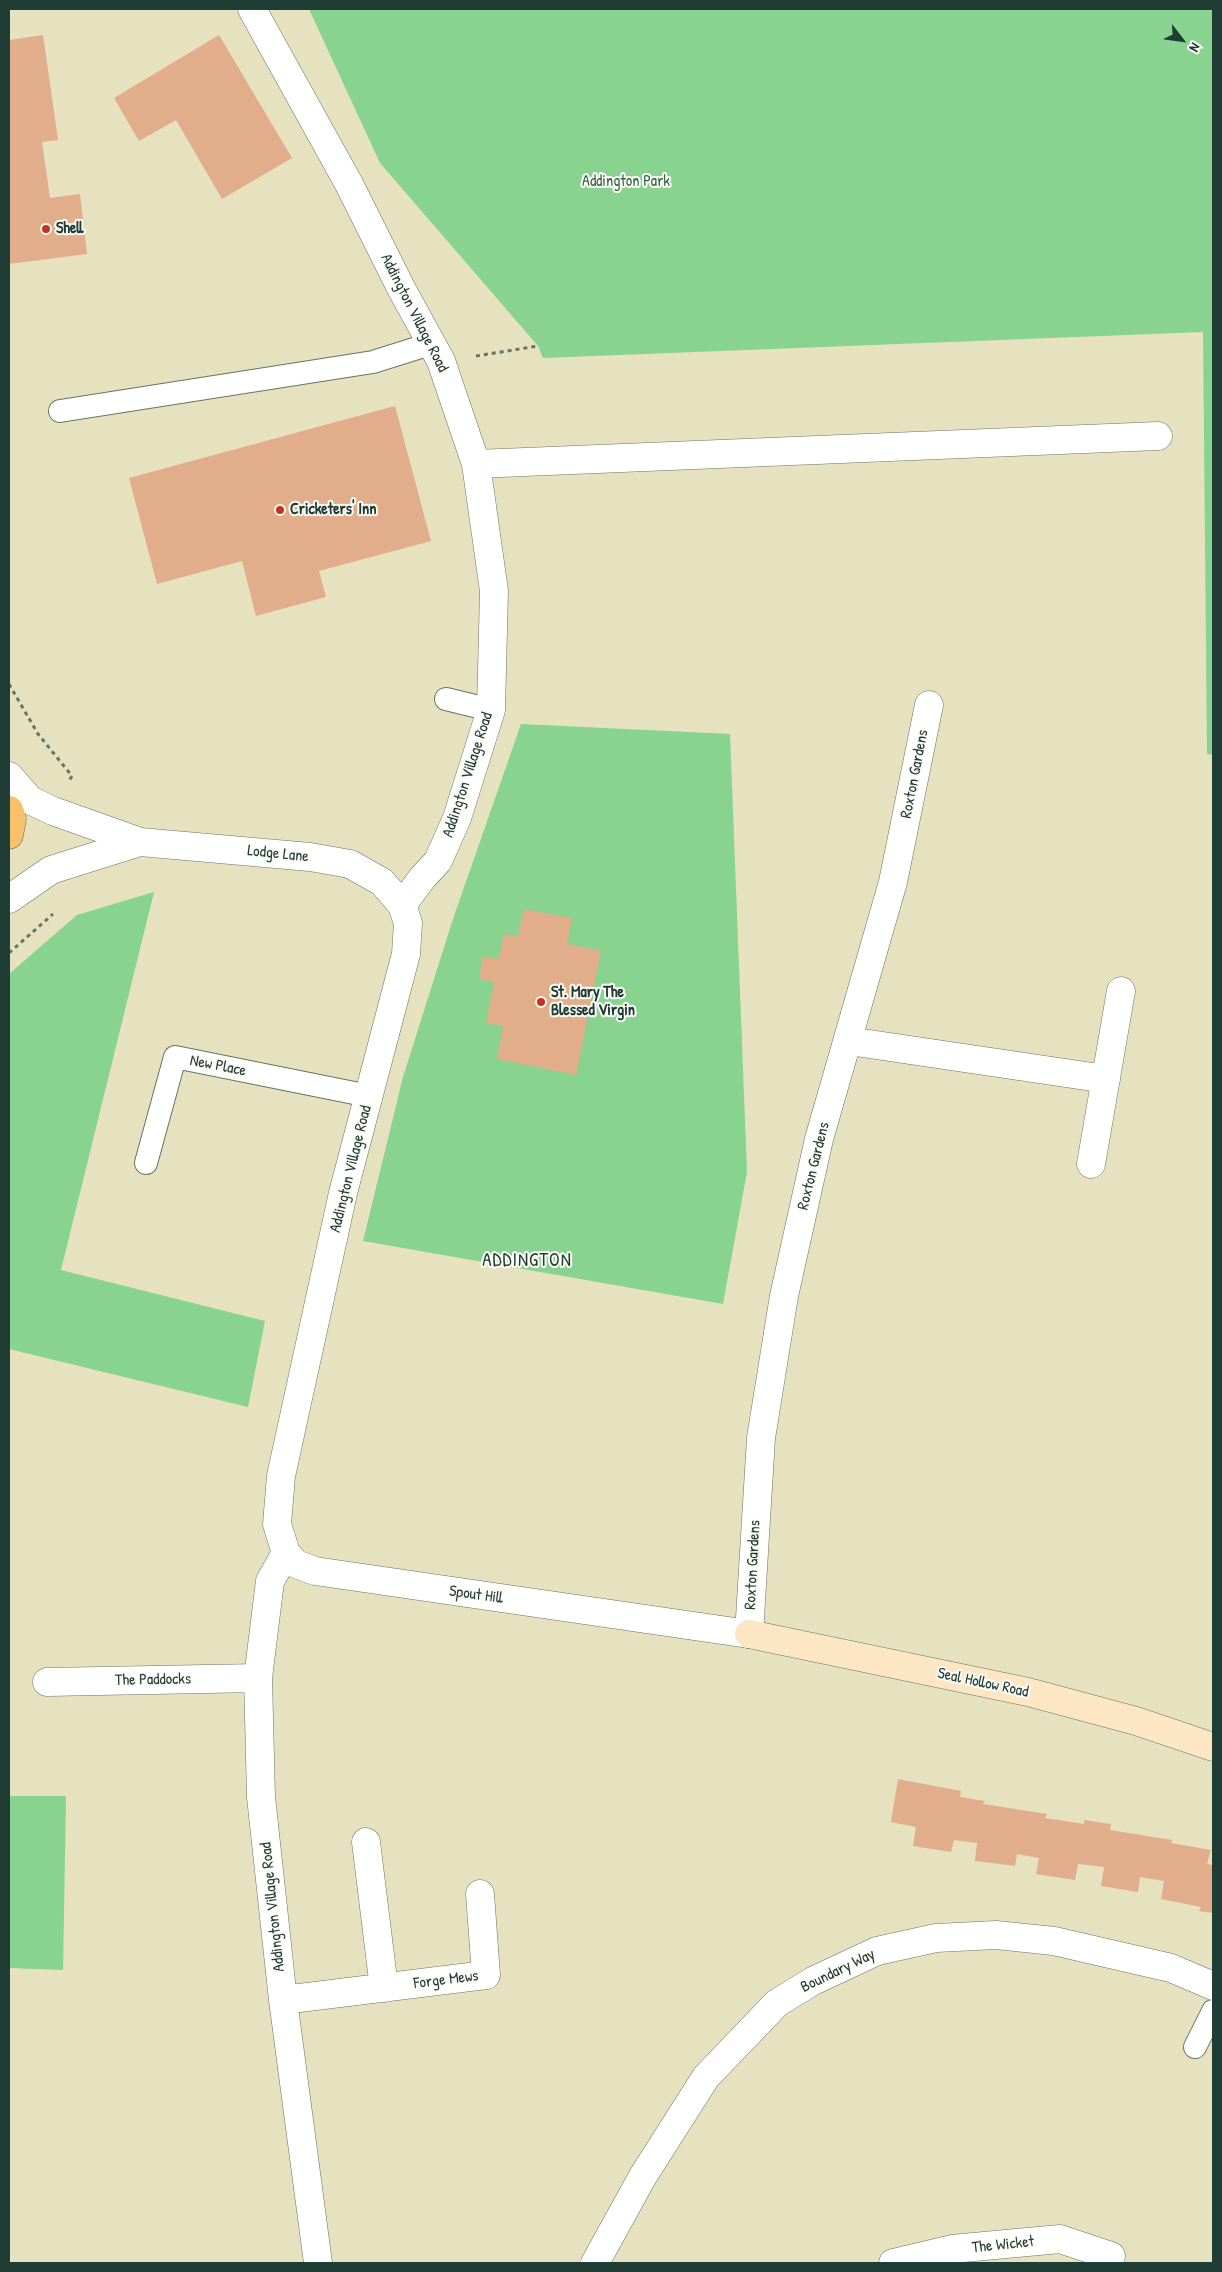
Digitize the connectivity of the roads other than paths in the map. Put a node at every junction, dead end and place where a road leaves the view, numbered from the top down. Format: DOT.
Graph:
graph roads {
  1 [pos="252,9"];
  2 [pos="436,352"];
  3 [pos="60,411"];
  4 [pos="1158,436"];
  5 [pos="476,464"];
  6 [pos="446,699"];
  7 [pos="929,705"];
  8 [pos="491,710"];
  9 [pos="9,776"];
  10 [pos="9,810"];
  11 [pos="9,835"];
  12 [pos="140,842"];
  13 [pos="9,899"];
  14 [pos="402,905"];
  15 [pos="1121,991"];
  16 [pos="849,1041"];
  17 [pos="1106,1079"];
  18 [pos="370,1096"];
  19 [pos="146,1163"];
  20 [pos="1091,1164"];
  21 [pos="286,1553"];
  22 [pos="748,1634"];
  23 [pos="258,1678"];
  24 [pos="47,1682"];
  25 [pos="1213,1746"];
  26 [pos="366,1842"];
  27 [pos="480,1894"];
  28 [pos="1213,1986"];
  29 [pos="384,1988"];
  30 [pos="283,2000"];
  31 [pos="1213,2011"];
  32 [pos="1195,2046"];
  33 [pos="1111,2256"];
  34 [pos="318,2263"];
  35 [pos="595,2263"];
  36 [pos="893,2263"];
  1 -- 2 [label="street, Addington Village Road"];
  2 -- 3 [label="lane"];
  2 -- 5 [label="street, Addington Village Road"];
  4 -- 5 [label="street"];
  5 -- 8 [label="street, Addington Village Road"];
  6 -- 8 [label="lane"];
  7 -- 16 [label="street, Roxton Gardens"];
  8 -- 14 [label="street, Addington Village Road"];
  9 -- 12 [label="street, Lodge Lane"];
  10 -- 11 [label="main road"];
  12 -- 13 [label="street, Lodge Lane"];
  12 -- 14 [label="street, Lodge Lane"];
  14 -- 18 [label="street, Addington Village Road"];
  15 -- 17 [label="street"];
  16 -- 17 [label="street"];
  16 -- 22 [label="street, Roxton Gardens"];
  17 -- 20 [label="street"];
  18 -- 19 [label="lane, New Place"];
  18 -- 21 [label="street, Addington Village Road"];
  21 -- 22 [label="street, Spout Hill"];
  21 -- 23 [label="street, Addington Village Road"];
  22 -- 25 [label="main road, Seal Hollow Road"];
  23 -- 24 [label="street, The Paddocks"];
  23 -- 30 [label="street, Addington Village Road"];
  26 -- 29 [label="street"];
  27 -- 29 [label="street, Forge Mews"];
  28 -- 35 [label="street, Boundary Way"];
  29 -- 30 [label="street, Forge Mews"];
  30 -- 34 [label="street, Addington Village Road"];
  31 -- 32 [label="lane"];
  33 -- 36 [label="street, The Wicket"];
}
